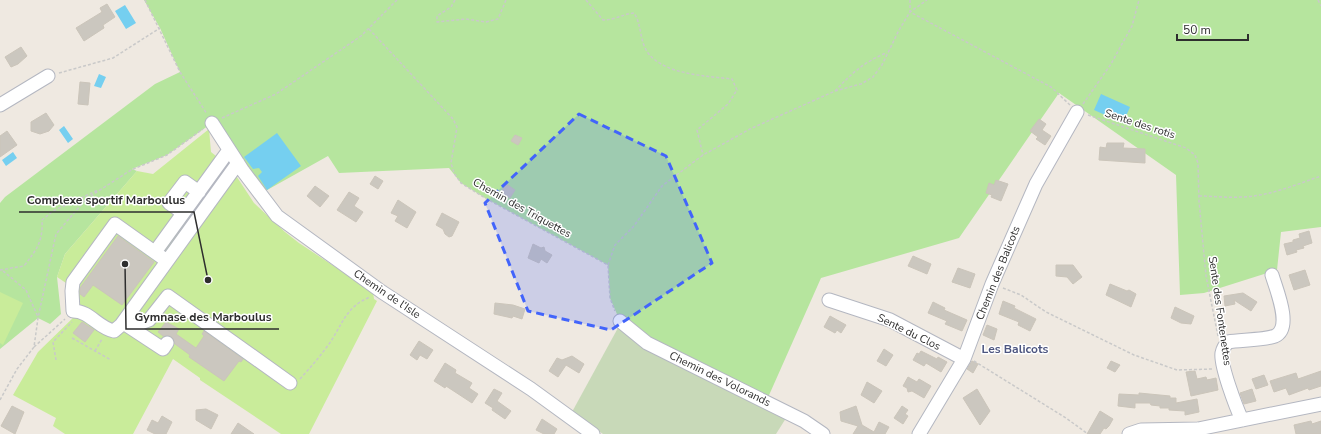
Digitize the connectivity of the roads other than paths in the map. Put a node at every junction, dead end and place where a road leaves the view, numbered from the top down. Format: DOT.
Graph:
graph roads {
  1 [pos="48,76"];
  2 [pos="0,105"];
  3 [pos="1077,112"];
  4 [pos="212,123"];
  5 [pos="229,150"];
  6 [pos="238,163"];
  7 [pos="155,252"];
  8 [pos="167,261"];
  9 [pos="1272,275"];
  10 [pos="829,300"];
  11 [pos="620,321"];
  12 [pos="127,325"];
  13 [pos="167,343"];
  14 [pos="965,358"];
  15 [pos="290,383"];
  16 [pos="1321,404"];
  17 [pos="1242,420"];
  18 [pos="593,434"];
  19 [pos="823,434"];
  20 [pos="919,434"];
  21 [pos="1129,434"];
  1 -- 2 [label="street"];
  3 -- 14 [label="street, Chemin des Balicots"];
  4 -- 5 [label="street, Chemin de l’Isle"];
  5 -- 6 [label="street, Chemin de l’Isle"];
  5 -- 7 [label="street"];
  6 -- 8 [label="street"];
  6 -- 18 [label="street, Chemin de l’Isle"];
  7 -- 8 [label="street"];
  7 -- 12 [label="street"];
  8 -- 12 [label="street"];
  9 -- 17 [label="street"];
  10 -- 14 [label="street, Sente du Clos"];
  11 -- 19 [label="street, Chemin des Volorands"];
  12 -- 13 [label="street"];
  12 -- 15 [label="street"];
  14 -- 20 [label="street, Chemin des Balicots"];
  16 -- 17 [label="street"];
  17 -- 21 [label="street"];
}
